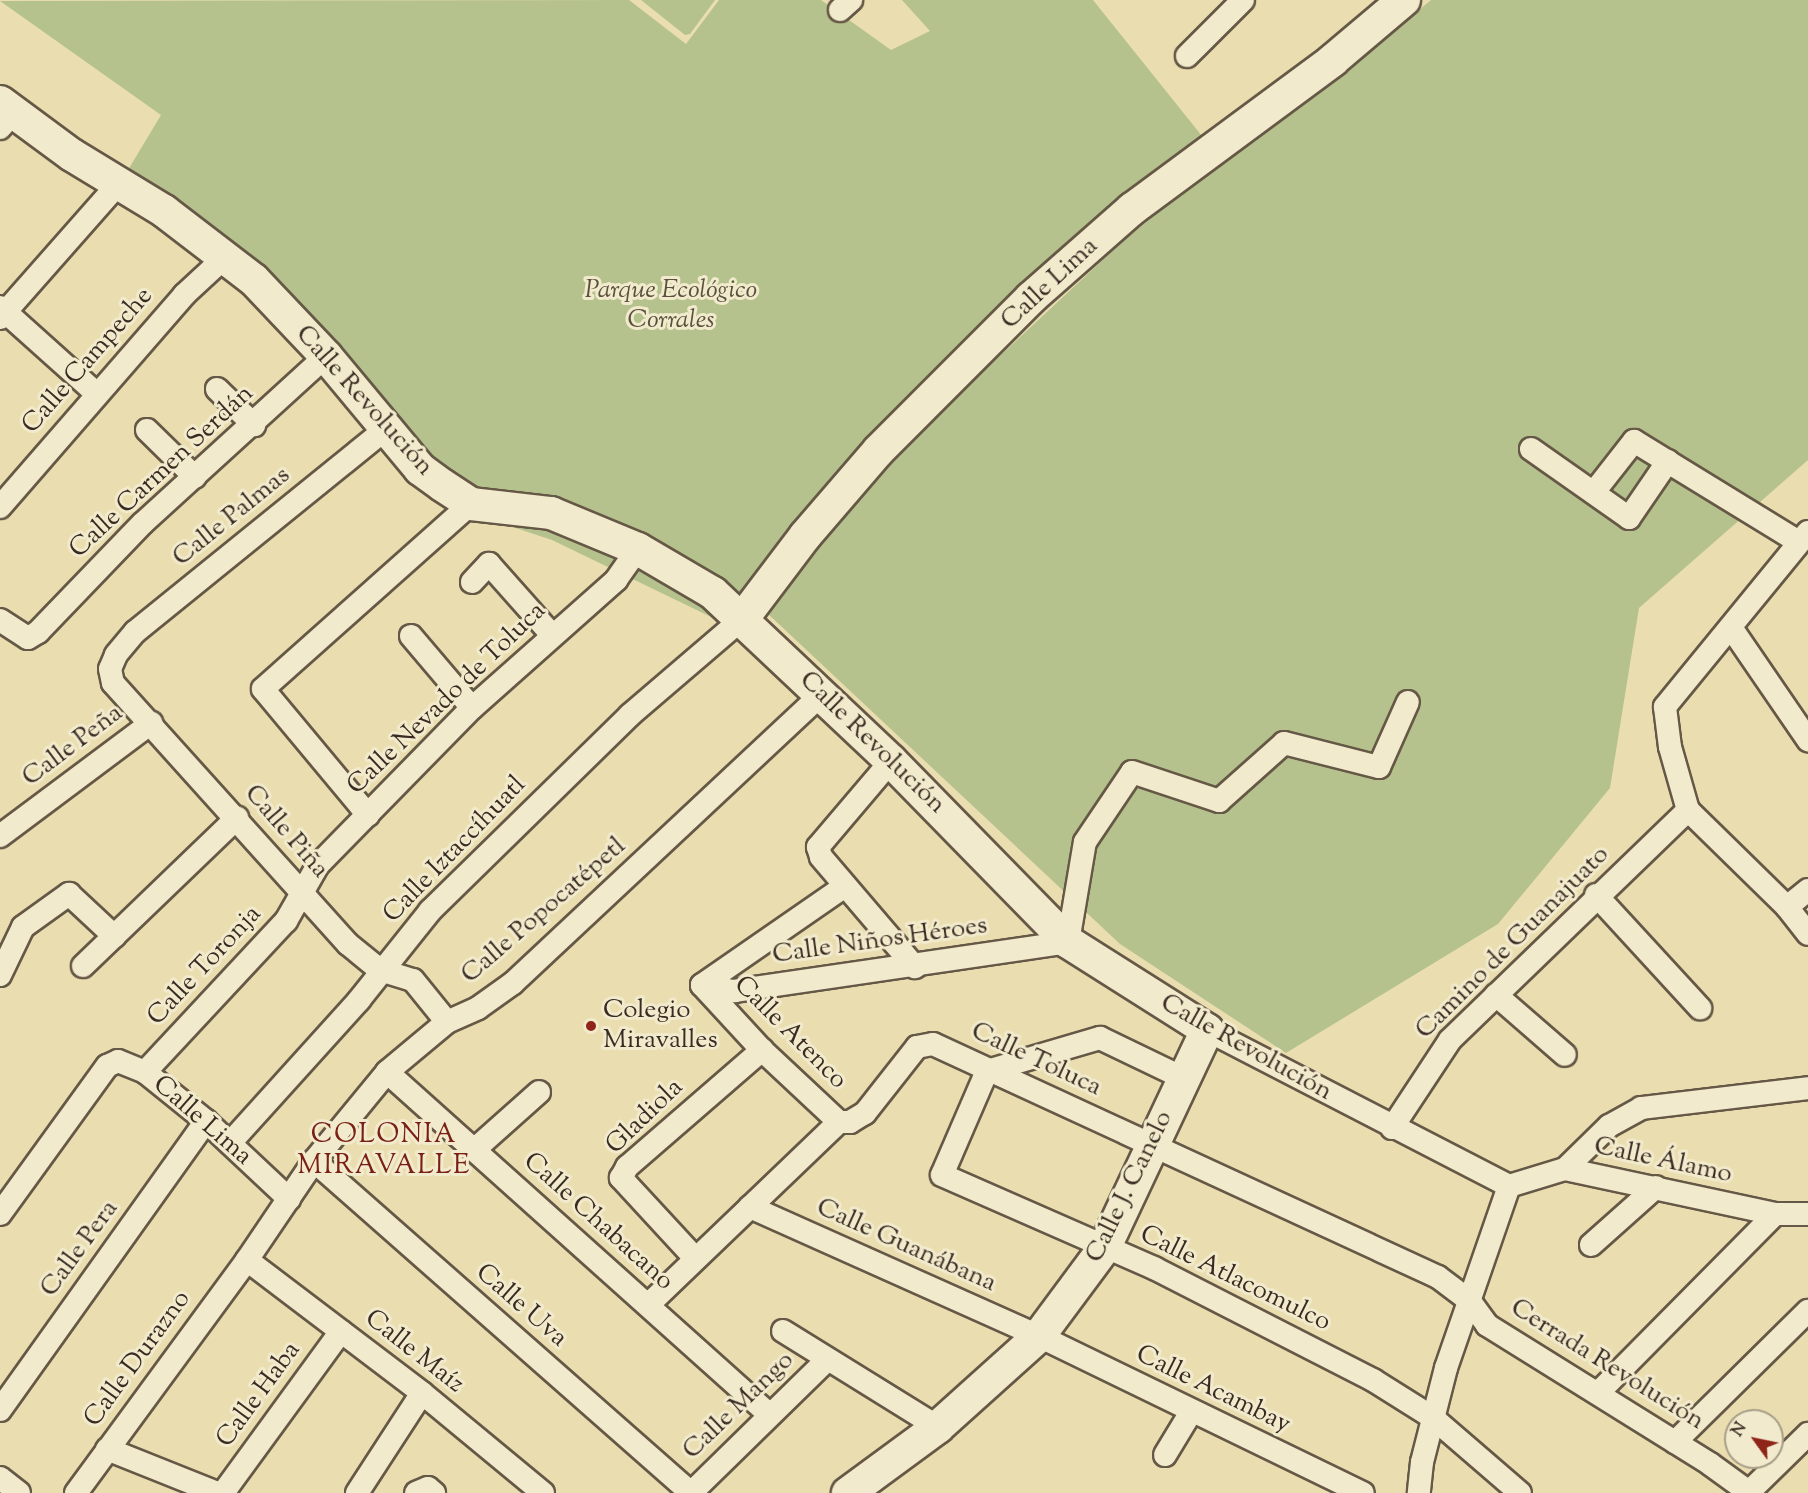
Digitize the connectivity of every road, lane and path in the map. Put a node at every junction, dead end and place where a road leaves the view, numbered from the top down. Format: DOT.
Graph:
graph roads {
  1 [pos="1404,0"];
  2 [pos="1236,2"];
  3 [pos="1188,56"];
  4 [pos="5,114"];
  5 [pos="118,184"];
  6 [pos="225,257"];
  7 [pos="2,312"];
  8 [pos="326,356"];
  9 [pos="217,389"];
  10 [pos="96,393"];
  11 [pos="254,425"];
  12 [pos="387,428"];
  13 [pos="147,430"];
  14 [pos="1531,449"];
  15 [pos="1668,461"];
  16 [pos="195,477"];
  17 [pos="1594,492"];
  18 [pos="471,504"];
  19 [pos="0,507"];
  20 [pos="1803,537"];
  21 [pos="638,549"];
  22 [pos="472,582"];
  23 [pos="743,618"];
  24 [pos="0,620"];
  25 [pos="1732,629"];
  26 [pos="552,635"];
  27 [pos="411,636"];
  28 [pos="116,655"];
  29 [pos="822,694"];
  30 [pos="1408,702"];
  31 [pos="472,708"];
  32 [pos="152,723"];
  33 [pos="1808,740"];
  34 [pos="891,761"];
  35 [pos="1688,810"];
  36 [pos="368,816"];
  37 [pos="237,818"];
  38 [pos="0,836"];
  39 [pos="845,885"];
  40 [pos="1808,890"];
  41 [pos="1596,895"];
  42 [pos="303,896"];
  43 [pos="1787,907"];
  44 [pos="1808,934"];
  45 [pos="114,936"];
  46 [pos="1068,942"];
  47 [pos="3,961"];
  48 [pos="83,966"];
  49 [pos="915,967"];
  50 [pos="380,970"];
  51 [pos="702,985"];
  52 [pos="1496,995"];
  53 [pos="1700,1008"];
  54 [pos="447,1022"];
  55 [pos="1207,1030"];
  56 [pos="762,1050"];
  57 [pos="1565,1055"];
  58 [pos="987,1071"];
  59 [pos="145,1072"];
  60 [pos="387,1072"];
  61 [pos="1183,1078"];
  62 [pos="1808,1088"];
  63 [pos="538,1092"];
  64 [pos="206,1121"];
  65 [pos="839,1122"];
  66 [pos="1392,1128"];
  67 [pos="230,1143"];
  68 [pos="1153,1144"];
  69 [pos="474,1150"];
  70 [pos="314,1161"];
  71 [pos="1565,1169"];
  72 [pos="1509,1186"];
  73 [pos="1656,1187"];
  74 [pos="289,1199"];
  75 [pos="750,1207"];
  76 [pos="0,1214"];
  77 [pos="1775,1214"];
  78 [pos="1808,1214"];
  79 [pos="1591,1245"];
  80 [pos="1105,1247"];
  81 [pos="694,1257"];
  82 [pos="247,1260"];
  83 [pos="1469,1300"];
  84 [pos="648,1305"];
  85 [pos="1808,1311"];
  86 [pos="341,1331"];
  87 [pos="783,1331"];
  88 [pos="1039,1336"];
  89 [pos="827,1360"];
  90 [pos="423,1393"];
  91 [pos="1598,1393"];
  92 [pos="0,1410"];
  93 [pos="1191,1412"];
  94 [pos="770,1415"];
  95 [pos="1432,1417"];
  96 [pos="938,1427"];
  97 [pos="1808,1434"];
  98 [pos="1675,1442"];
  99 [pos="107,1449"];
  100 [pos="1165,1455"];
  101 [pos="0,1478"];
  102 [pos="19,1493"];
  103 [pos="76,1493"];
  104 [pos="217,1493"];
  105 [pos="223,1493"];
  106 [pos="357,1493"];
  107 [pos="417,1493"];
  108 [pos="434,1493"];
  109 [pos="543,1493"];
  110 [pos="691,1493"];
  111 [pos="848,1493"];
  112 [pos="1363,1493"];
  113 [pos="1419,1493"];
  114 [pos="1520,1493"];
  115 [pos="1749,1493"];
  1 -- 23 [label="street, Calle Lima"];
  2 -- 3 [label="street"];
  4 -- 5 [label="street, Calle Revolución"];
  5 -- 6 [label="street, Calle Revolución"];
  5 -- 7 [label="street"];
  6 -- 8 [label="street, Calle Revolución"];
  6 -- 10 [label="street, Calle Campeche"];
  7 -- 10 [label="street"];
  8 -- 11 [label="street, Calle Carmen Serdán"];
  8 -- 12 [label="street, Calle Revolución"];
  9 -- 11 [label="street"];
  10 -- 19 [label="street, Calle Campeche"];
  11 -- 16 [label="street, Calle Carmen Serdán"];
  12 -- 18 [label="street, Calle Revolución"];
  12 -- 28 [label="street, Calle Palmas"];
  13 -- 16 [label="street"];
  14 -- 17 [label="street"];
  15 -- 17 [label="street"];
  15 -- 17 [label="street"];
  15 -- 20 [label="street"];
  16 -- 24 [label="street, Calle Carmen Serdán"];
  18 -- 21 [label="street, Calle Revolución"];
  18 -- 36 [label="street"];
  20 -- 25 [label="street"];
  21 -- 23 [label="street, Calle Revolución"];
  21 -- 26 [label="street, Calle Nevado de Toluca"];
  22 -- 26 [label="street"];
  23 -- 29 [label="street, Calle Revolución"];
  23 -- 50 [label="street, Calle Iztaccíhuatl"];
  25 -- 33 [label="street"];
  25 -- 35 [label="street"];
  26 -- 31 [label="street, Calle Nevado de Toluca"];
  27 -- 31 [label="street"];
  28 -- 32 [label="street, Calle Piña"];
  29 -- 34 [label="street, Calle Revolución"];
  29 -- 54 [label="street, Calle Popocatépetl"];
  30 -- 46 [label="street"];
  31 -- 36 [label="street, Calle Nevado de Toluca"];
  32 -- 37 [label="street, Calle Piña"];
  32 -- 38 [label="street, Calle Peña"];
  34 -- 39 [label="street"];
  34 -- 46 [label="street, Calle Revolución"];
  35 -- 41 [label="street, Camino de Guanajuato"];
  35 -- 43 [label="street"];
  36 -- 42 [label="street, Calle Nevado de Toluca"];
  37 -- 42 [label="street, Calle Piña"];
  37 -- 45 [label="street"];
  39 -- 49 [label="street"];
  39 -- 51 [label="street"];
  40 -- 43 [label="street"];
  41 -- 52 [label="street, Camino de Guanajuato"];
  41 -- 53 [label="street"];
  42 -- 50 [label="street, Calle Piña"];
  42 -- 59 [label="street, Calle Toronja"];
  43 -- 44 [label="street"];
  45 -- 47 [label="street"];
  45 -- 48 [label="street"];
  46 -- 49 [label="street, Calle Niños Héroes"];
  46 -- 55 [label="street, Calle Revolución"];
  49 -- 51 [label="street, Calle Niños Héroes"];
  50 -- 54 [label="street, Calle Piña"];
  50 -- 67 [label="street, Calle Iztaccíhuatl"];
  51 -- 56 [label="street, Calle Atenco"];
  52 -- 57 [label="street"];
  52 -- 66 [label="street, Camino de Guanajuato"];
  54 -- 60 [label="street, Calle Popocatépetl"];
  55 -- 61 [label="street, Calle J. Canelo"];
  55 -- 66 [label="street, Calle Revolución"];
  56 -- 65 [label="street, Calle Atenco"];
  56 -- 81 [label="street, Gladiola"];
  58 -- 61 [label="street"];
  58 -- 65 [label="street, Calle Toluca"];
  58 -- 68 [label="street, Calle Toluca"];
  58 -- 80 [label="street, Calle Atlacomulco"];
  59 -- 64 [label="street, Calle Lima"];
  59 -- 76 [label="street, Calle Lima"];
  60 -- 69 [label="street, Calle Chabacano"];
  60 -- 70 [label="street, Calle Popocatépetl"];
  61 -- 68 [label="street, Calle J. Canelo"];
  62 -- 71 [label="street"];
  63 -- 69 [label="street"];
  64 -- 67 [label="street, Calle Lima"];
  64 -- 92 [label="street, Calle Pera"];
  65 -- 75 [label="street, Calle Toluca"];
  66 -- 72 [label="street, Calle Revolución"];
  67 -- 74 [label="street, Calle Lima"];
  68 -- 80 [label="street, Calle J. Canelo"];
  68 -- 83 [label="street, Calle Toluca"];
  69 -- 84 [label="street, Calle Chabacano"];
  70 -- 74 [label="street, Calle Popocatépetl"];
  70 -- 110 [label="street, Calle Uva"];
  71 -- 72 [label="street, Calle Álamo"];
  71 -- 73 [label="street, Calle Álamo"];
  72 -- 83 [label="street"];
  73 -- 77 [label="street, Calle Álamo"];
  73 -- 79 [label="street"];
  74 -- 82 [label="street, Calle Popocatépetl"];
  75 -- 81 [label="street, Calle Toluca"];
  75 -- 88 [label="street, Calle Guanábana"];
  77 -- 78 [label="street, Calle Álamo"];
  77 -- 91 [label="street"];
  80 -- 88 [label="street, Calle J. Canelo"];
  80 -- 95 [label="street, Calle Atlacomulco"];
  81 -- 84 [label="street, Calle Toluca"];
  82 -- 86 [label="street, Calle Maíz"];
  82 -- 99 [label="street, Calle Durazno"];
  83 -- 91 [label="street, Cerrada Revolución"];
  83 -- 95 [label="street"];
  84 -- 94 [label="street, Calle Chabacano"];
  85 -- 98 [label="street"];
  86 -- 90 [label="street, Calle Maíz"];
  86 -- 105 [label="street, Calle Haba"];
  87 -- 89 [label="street"];
  88 -- 93 [label="street, Calle Acambay"];
  88 -- 96 [label="street, Calle J. Canelo"];
  89 -- 94 [label="street, Calle Mango"];
  89 -- 96 [label="street"];
  90 -- 106 [label="street"];
  90 -- 109 [label="street, Calle Maíz"];
  91 -- 98 [label="street, Cerrada Revolución"];
  93 -- 100 [label="street"];
  93 -- 112 [label="street, Calle Acambay"];
  94 -- 110 [label="street, Calle Mango"];
  95 -- 113 [label="street"];
  95 -- 114 [label="street, Calle Atlacomulco"];
  96 -- 111 [label="street, Calle J. Canelo"];
  97 -- 115 [label="street"];
  98 -- 115 [label="street, Cerrada Revolución"];
  99 -- 103 [label="street, Calle Durazno"];
  99 -- 104 [label="street"];
  101 -- 102 [label="street"];
  107 -- 108 [label="street"];
}
